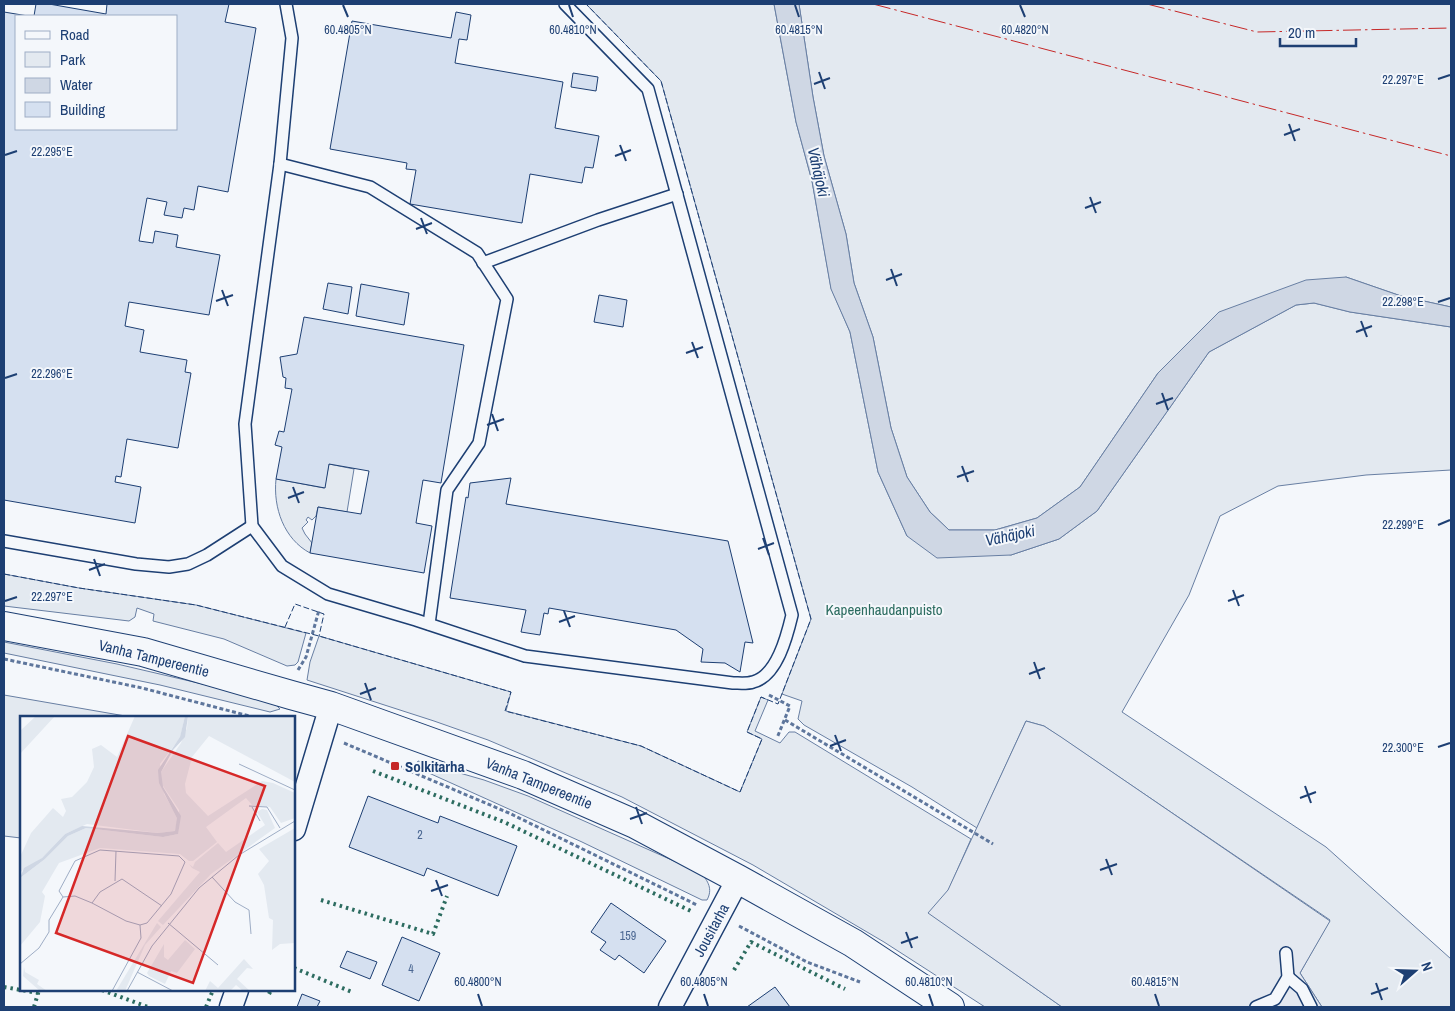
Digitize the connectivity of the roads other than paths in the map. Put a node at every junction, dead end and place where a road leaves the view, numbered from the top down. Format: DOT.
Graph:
graph roads {
  1 [pos="286,4"];
  2 [pos="565,4"];
  3 [pos="280,164"];
  4 [pos="677,194"];
  5 [pos="483,263"];
  6 [pos="252,526"];
  7 [pos="4,541"];
  8 [pos="429,624"];
  9 [pos="4,626"];
  10 [pos="331,706"];
  11 [pos="295,826"];
  12 [pos="738,879"];
  13 [pos="1286,953"];
  14 [pos="1288,977"];
  15 [pos="237,991"];
  16 [pos="1279,1003"];
  17 [pos="231,1007"];
  18 [pos="670,1007"];
  19 [pos="950,1007"];
  20 [pos="1256,1007"];
  21 [pos="1311,1007"];
  1 -- 3 [label="lane"];
  2 -- 4 [label="lane"];
  3 -- 5 [label="lane"];
  3 -- 6 [label="lane"];
  4 -- 5 [label="lane"];
  4 -- 8 [label="lane"];
  5 -- 8 [label="lane"];
  6 -- 7 [label="lane"];
  6 -- 8 [label="lane"];
  9 -- 10 [label="main road, Vanha Tampereentie"];
  10 -- 11 [label="street"];
  10 -- 12 [label="main road, Vanha Tampereentie"];
  12 -- 18 [label="street, Jousitarha"];
  12 -- 19 [label="main road, Vanha Tampereentie"];
  13 -- 14 [label="lane"];
  14 -- 16 [label="lane"];
  14 -- 21 [label="lane"];
  15 -- 17 [label="street"];
  16 -- 20 [label="lane"];
}
